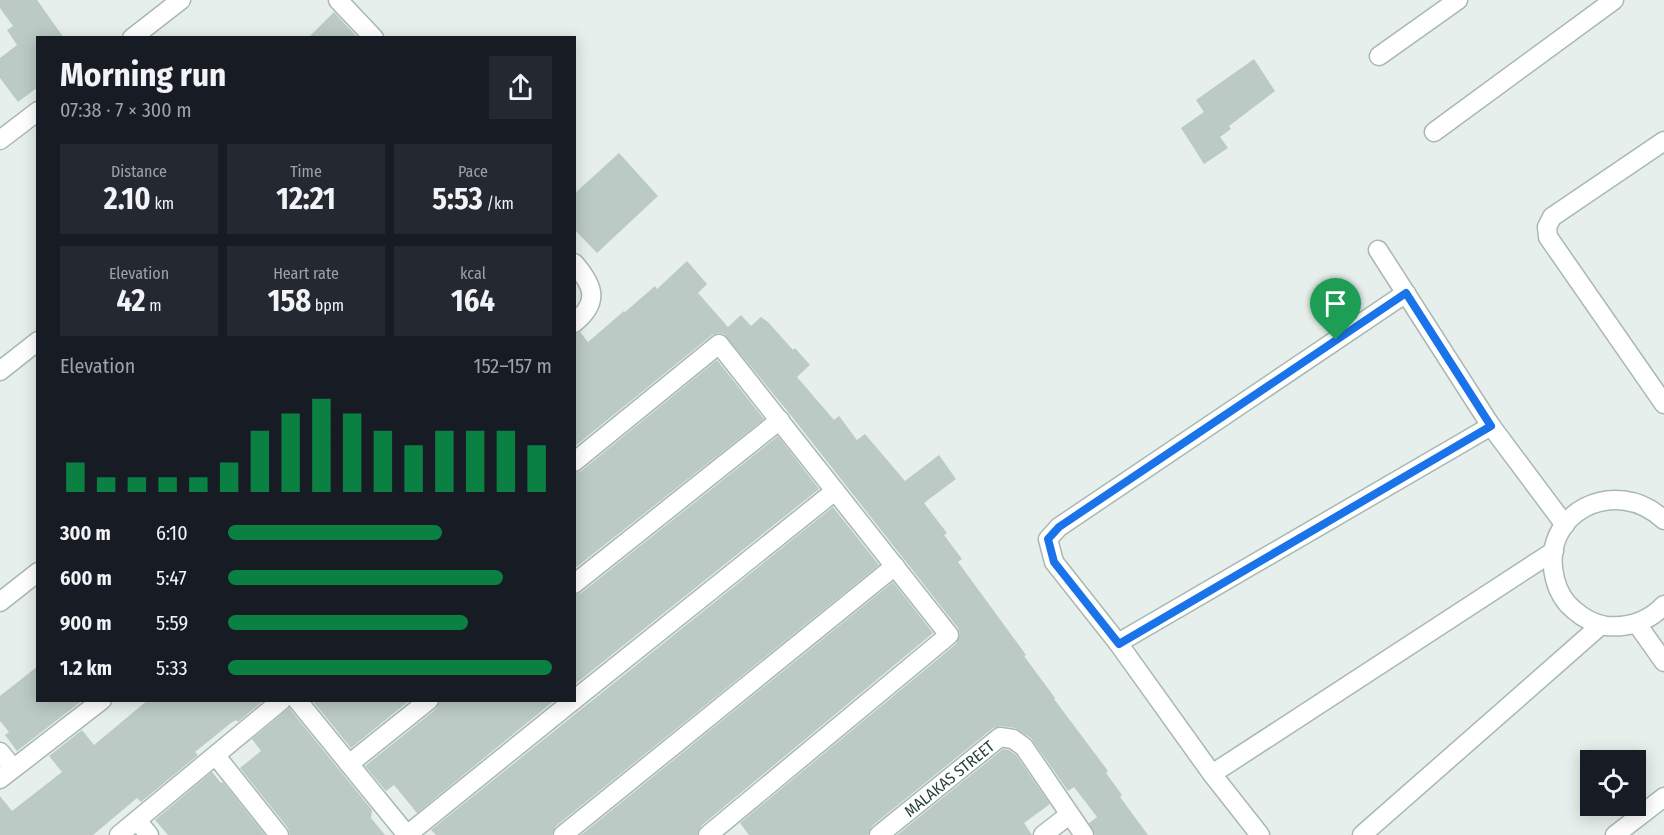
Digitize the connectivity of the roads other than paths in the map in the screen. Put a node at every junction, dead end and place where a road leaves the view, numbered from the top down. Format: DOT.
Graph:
graph roads {
  1 [pos="181,0"];
  2 [pos="338,0"];
  3 [pos="1458,0"];
  4 [pos="1614,0"];
  5 [pos="135,36"];
  6 [pos="372,36"];
  7 [pos="1379,56"];
  8 [pos="36,113"];
  9 [pos="1434,132"];
  10 [pos="0,140"];
  11 [pos="1664,141"];
  12 [pos="1378,250"];
  13 [pos="576,265"];
  14 [pos="1406,293"];
  15 [pos="576,322"];
  16 [pos="36,343"];
  17 [pos="0,371"];
  18 [pos="1657,381"];
  19 [pos="1664,404"];
  20 [pos="780,420"];
  21 [pos="1491,426"];
  22 [pos="576,460"];
  23 [pos="835,491"];
  24 [pos="1664,520"];
  25 [pos="1565,525"];
  26 [pos="1554,551"];
  27 [pos="895,566"];
  28 [pos="36,574"];
  29 [pos="576,582"];
  30 [pos="0,602"];
  31 [pos="1664,606"];
  32 [pos="1637,624"];
  33 [pos="1601,625"];
  34 [pos="1119,644"];
  35 [pos="1664,662"];
  36 [pos="576,698"];
  37 [pos="99,702"];
  38 [pos="280,702"];
  39 [pos="299,702"];
  40 [pos="426,702"];
  41 [pos="572,702"];
  42 [pos="0,752"];
  43 [pos="216,756"];
  44 [pos="349,764"];
  45 [pos="7,774"];
  46 [pos="1212,774"];
  47 [pos="1664,797"];
  48 [pos="1069,815"];
  49 [pos="137,820"];
  50 [pos="119,835"];
  51 [pos="149,835"];
  52 [pos="279,835"];
  53 [pos="407,835"];
  54 [pos="563,835"];
  55 [pos="708,835"];
  56 [pos="879,835"];
  57 [pos="1043,835"];
  58 [pos="1084,835"];
  59 [pos="1260,835"];
  60 [pos="1362,835"];
  61 [pos="1615,835"];
  1 -- 5 [label="street"];
  2 -- 6 [label="street"];
  3 -- 7 [label="street"];
  4 -- 9 [label="street"];
  8 -- 10 [label="street"];
  11 -- 18 [label="street"];
  12 -- 14 [label="street"];
  13 -- 15 [label="street"];
  14 -- 21 [label="street"];
  14 -- 34 [label="street"];
  16 -- 17 [label="street"];
  18 -- 19 [label="street"];
  20 -- 22 [label="street"];
  20 -- 23 [label="street"];
  20 -- 29 [label="street"];
  21 -- 25 [label="street"];
  21 -- 34 [label="street"];
  23 -- 27 [label="street"];
  23 -- 36 [label="street"];
  24 -- 25 [label="street"];
  25 -- 26 [label="street"];
  26 -- 33 [label="street"];
  26 -- 46 [label="street"];
  27 -- 54 [label="street"];
  27 -- 55 [label="street"];
  28 -- 30 [label="street"];
  31 -- 32 [label="street"];
  32 -- 33 [label="street"];
  32 -- 35 [label="street"];
  33 -- 60 [label="street"];
  34 -- 46 [label="street"];
  37 -- 45 [label="street"];
  38 -- 43 [label="street"];
  39 -- 44 [label="street"];
  40 -- 44 [label="street"];
  41 -- 53 [label="street"];
  42 -- 45 [label="street"];
  43 -- 49 [label="street"];
  43 -- 52 [label="street"];
  44 -- 53 [label="street"];
  46 -- 59 [label="street"];
  47 -- 61 [label="street"];
  48 -- 56 [label="street, MALAKAS STREET"];
  48 -- 57 [label="street"];
  48 -- 58 [label="street, MALAKAS STREET"];
  49 -- 50 [label="street"];
  49 -- 51 [label="street"];
}
